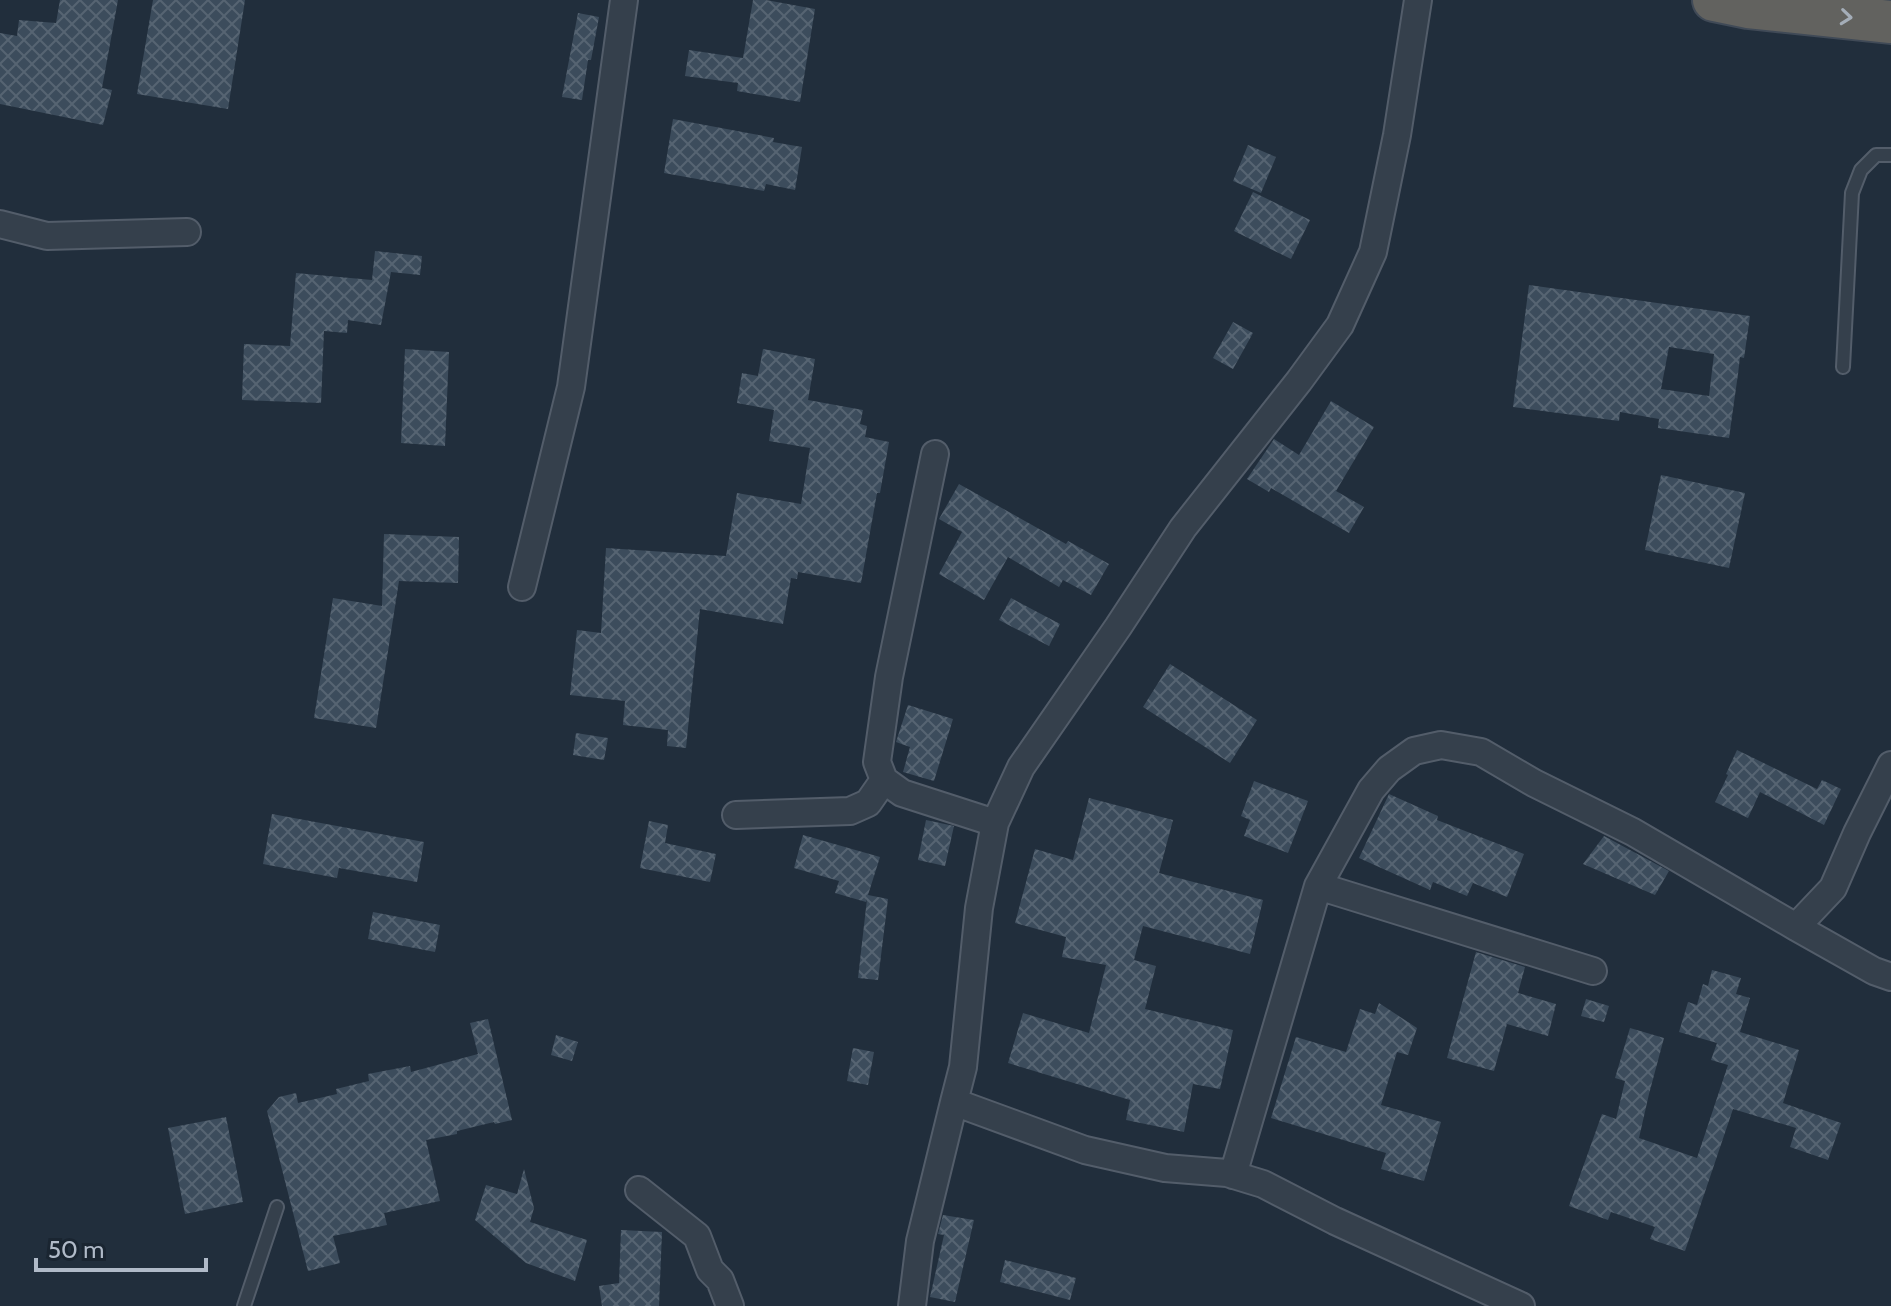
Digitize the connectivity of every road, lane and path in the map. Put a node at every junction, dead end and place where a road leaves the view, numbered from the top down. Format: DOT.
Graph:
graph roads {
  1 [pos="624,0"];
  2 [pos="1418,0"];
  3 [pos="1714,0"];
  4 [pos="1891,22"];
  5 [pos="1891,155"];
  6 [pos="0,224"];
  7 [pos="187,232"];
  8 [pos="1843,367"];
  9 [pos="935,454"];
  10 [pos="522,587"];
  11 [pos="1891,765"];
  12 [pos="884,780"];
  13 [pos="736,815"];
  14 [pos="995,823"];
  15 [pos="1318,886"];
  16 [pos="1796,927"];
  17 [pos="1593,971"];
  18 [pos="1891,977"];
  19 [pos="954,1102"];
  20 [pos="1233,1175"];
  21 [pos="639,1190"];
  22 [pos="277,1207"];
  23 [pos="244,1306"];
  24 [pos="730,1306"];
  25 [pos="912,1306"];
  26 [pos="1521,1306"];
  1 -- 10 [label="street"];
  2 -- 14 [label="street"];
  3 -- 4 [label="highway, one-way"];
  5 -- 8 [label="lane"];
  6 -- 7 [label="street"];
  9 -- 12 [label="street"];
  11 -- 16 [label="street"];
  12 -- 13 [label="street"];
  12 -- 14 [label="street"];
  14 -- 19 [label="street"];
  15 -- 16 [label="street"];
  15 -- 17 [label="street"];
  15 -- 20 [label="street"];
  16 -- 18 [label="street"];
  19 -- 20 [label="street"];
  19 -- 25 [label="street"];
  20 -- 26 [label="street"];
  21 -- 24 [label="street"];
  22 -- 23 [label="lane"];
}
